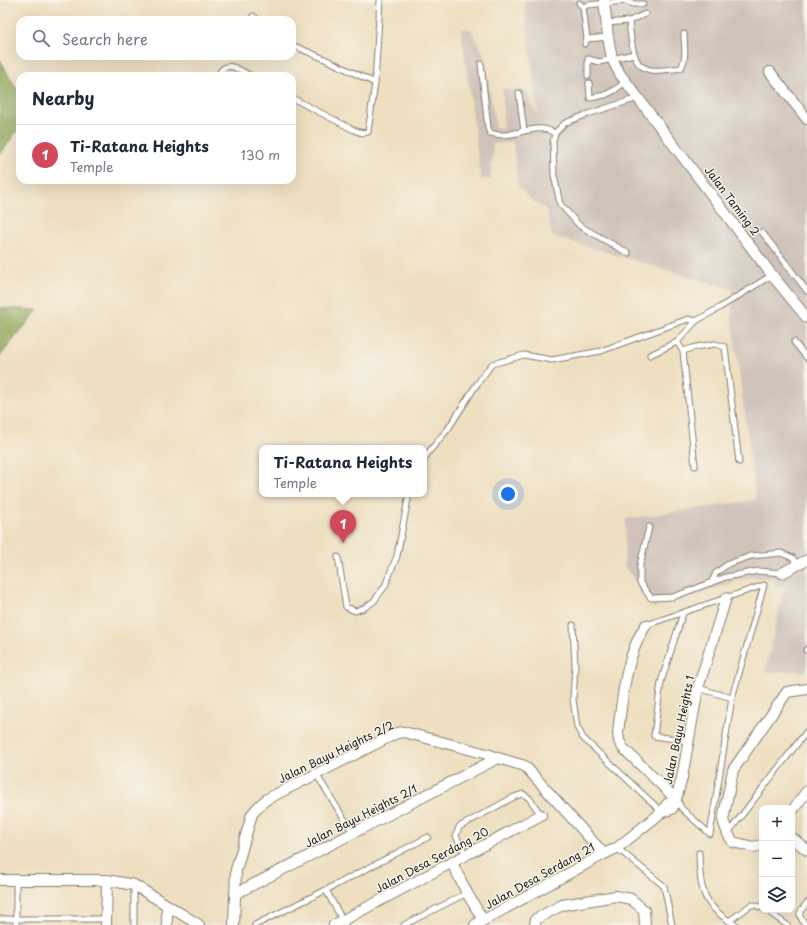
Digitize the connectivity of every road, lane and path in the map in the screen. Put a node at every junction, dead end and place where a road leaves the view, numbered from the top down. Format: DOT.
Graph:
graph roads {
  1 [pos="380,0"];
  2 [pos="625,0"];
  3 [pos="604,2"];
  4 [pos="579,3"];
  5 [pos="643,4"];
  6 [pos="583,7"];
  7 [pos="645,14"];
  8 [pos="629,21"];
  9 [pos="606,23"];
  10 [pos="684,34"];
  11 [pos="608,37"];
  12 [pos="296,47"];
  13 [pos="634,54"];
  14 [pos="612,59"];
  15 [pos="481,64"];
  16 [pos="220,72"];
  17 [pos="240,72"];
  18 [pos="770,72"];
  19 [pos="588,76"];
  20 [pos="625,82"];
  21 [pos="375,83"];
  22 [pos="589,83"];
  23 [pos="519,93"];
  24 [pos="639,98"];
  25 [pos="296,100"];
  26 [pos="807,119"];
  27 [pos="524,132"];
  28 [pos="555,132"];
  29 [pos="762,232"];
  30 [pos="628,253"];
  31 [pos="772,275"];
  32 [pos="807,291"];
  33 [pos="807,318"];
  34 [pos="696,321"];
  35 [pos="677,342"];
  36 [pos="794,342"];
  37 [pos="683,351"];
  38 [pos="650,355"];
  39 [pos="807,358"];
  40 [pos="427,455"];
  41 [pos="739,462"];
  42 [pos="695,466"];
  43 [pos="408,497"];
  44 [pos="649,527"];
  45 [pos="338,558"];
  46 [pos="807,560"];
  47 [pos="797,565"];
  48 [pos="782,573"];
  49 [pos="711,583"];
  50 [pos="726,598"];
  51 [pos="683,613"];
  52 [pos="573,625"];
  53 [pos="646,625"];
  54 [pos="698,688"];
  55 [pos="807,689"];
  56 [pos="732,698"];
  57 [pos="807,732"];
  58 [pos="688,741"];
  59 [pos="498,758"];
  60 [pos="316,774"];
  61 [pos="807,791"];
  62 [pos="676,799"];
  63 [pos="795,807"];
  64 [pos="662,812"];
  65 [pos="541,815"];
  66 [pos="353,833"];
  67 [pos="728,834"];
  68 [pos="428,837"];
  69 [pos="795,840"];
  70 [pos="759,846"];
  71 [pos="617,848"];
  72 [pos="807,850"];
  73 [pos="699,853"];
  74 [pos="604,854"];
  75 [pos="466,855"];
  76 [pos="452,863"];
  77 [pos="0,880"];
  78 [pos="16,880"];
  79 [pos="106,880"];
  80 [pos="134,885"];
  81 [pos="326,890"];
  82 [pos="467,892"];
  83 [pos="235,894"];
  84 [pos="807,904"];
  85 [pos="167,905"];
  86 [pos="759,907"];
  87 [pos="770,913"];
  88 [pos="0,919"];
  89 [pos="729,921"];
  90 [pos="16,922"];
  91 [pos="106,922"];
  92 [pos="479,923"];
  93 [pos="341,924"];
  94 [pos="134,925"];
  95 [pos="167,925"];
  96 [pos="198,925"];
  97 [pos="234,925"];
  98 [pos="255,925"];
  99 [pos="404,925"];
  100 [pos="535,925"];
  101 [pos="645,925"];
  102 [pos="672,925"];
  103 [pos="736,925"];
  104 [pos="787,925"];
  105 [pos="806,925"];
  1 -- 21 [label="lane"];
  2 -- 3 [label="lane"];
  2 -- 5 [label="lane"];
  3 -- 6 [label="lane"];
  3 -- 9 [label="street, Jalan Taming 2"];
  4 -- 6 [label="lane"];
  6 -- 11 [label="lane"];
  7 -- 8 [label="lane"];
  8 -- 9 [label="lane"];
  8 -- 13 [label="lane"];
  9 -- 11 [label="street, Jalan Taming 2"];
  10 -- 13 [label="lane"];
  11 -- 14 [label="street, Jalan Taming 2"];
  12 -- 21 [label="lane"];
  13 -- 14 [label="lane"];
  14 -- 19 [label="lane"];
  14 -- 20 [label="street, Jalan Taming 2"];
  15 -- 27 [label="lane"];
  16 -- 17 [label="lane"];
  18 -- 26 [label="street"];
  20 -- 22 [label="lane"];
  20 -- 24 [label="street, Jalan Taming 2"];
  21 -- 25 [label="lane"];
  23 -- 27 [label="lane"];
  24 -- 28 [label="lane"];
  24 -- 31 [label="street, Jalan Taming 2"];
  27 -- 28 [label="lane"];
  28 -- 30 [label="lane"];
  29 -- 32 [label="lane"];
  31 -- 33 [label="street, Jalan Taming 2"];
  31 -- 34 [label="lane"];
  34 -- 35 [label="lane"];
  34 -- 40 [label="lane"];
  35 -- 37 [label="lane"];
  35 -- 38 [label="lane"];
  36 -- 39 [label="lane"];
  37 -- 41 [label="lane"];
  37 -- 42 [label="lane"];
  43 -- 45 [label="lane"];
  44 -- 49 [label="lane"];
  46 -- 47 [label="street"];
  47 -- 48 [label="street"];
  47 -- 49 [label="lane"];
  48 -- 49 [label="lane"];
  50 -- 51 [label="lane"];
  50 -- 54 [label="street, Jalan Bayu Heights 1"];
  50 -- 56 [label="lane"];
  51 -- 53 [label="lane"];
  51 -- 58 [label="lane"];
  52 -- 64 [label="lane"];
  53 -- 62 [label="street"];
  54 -- 56 [label="lane"];
  54 -- 58 [label="street, Jalan Bayu Heights 1"];
  55 -- 67 [label="street"];
  56 -- 62 [label="lane"];
  57 -- 67 [label="lane"];
  58 -- 62 [label="street, Jalan Bayu Heights 1"];
  59 -- 60 [label="street, Jalan Bayu Heights 2/2"];
  59 -- 66 [label="street, Jalan Bayu Heights 2/1"];
  59 -- 74 [label="street, Jalan Bayu Heights 2/2"];
  60 -- 66 [label="lane"];
  60 -- 83 [label="street, Jalan Bayu Heights 2/2"];
  61 -- 63 [label="street"];
  62 -- 64 [label="street, Jalan Desa Serdang 21"];
  64 -- 71 [label="street, Jalan Desa Serdang 21"];
  65 -- 75 [label="street, Jalan Desa Serdang 20"];
  65 -- 75 [label="lane"];
  66 -- 83 [label="street, Jalan Bayu Heights 2/1"];
  67 -- 70 [label="street"];
  68 -- 81 [label="lane"];
  69 -- 72 [label="street"];
  71 -- 74 [label="street, Jalan Desa Serdang 21"];
  71 -- 102 [label="lane"];
  73 -- 89 [label="lane"];
  74 -- 92 [label="street, Jalan Desa Serdang 21"];
  75 -- 76 [label="street, Jalan Desa Serdang 20"];
  76 -- 82 [label="street"];
  76 -- 93 [label="street, Jalan Desa Serdang 20"];
  77 -- 78 [label="street"];
  78 -- 79 [label="street"];
  78 -- 90 [label="lane"];
  79 -- 80 [label="street"];
  79 -- 91 [label="street"];
  80 -- 85 [label="street"];
  80 -- 94 [label="lane"];
  81 -- 93 [label="lane"];
  81 -- 98 [label="lane"];
  82 -- 92 [label="street"];
  82 -- 99 [label="lane"];
  83 -- 97 [label="street, Jalan Bayu Heights 2/2"];
  84 -- 105 [label="lane"];
  85 -- 95 [label="street"];
  85 -- 96 [label="street"];
  86 -- 89 [label="lane"];
  87 -- 104 [label="lane"];
  88 -- 90 [label="lane"];
  89 -- 103 [label="lane"];
  90 -- 91 [label="lane"];
  100 -- 101 [label="street"];
}
